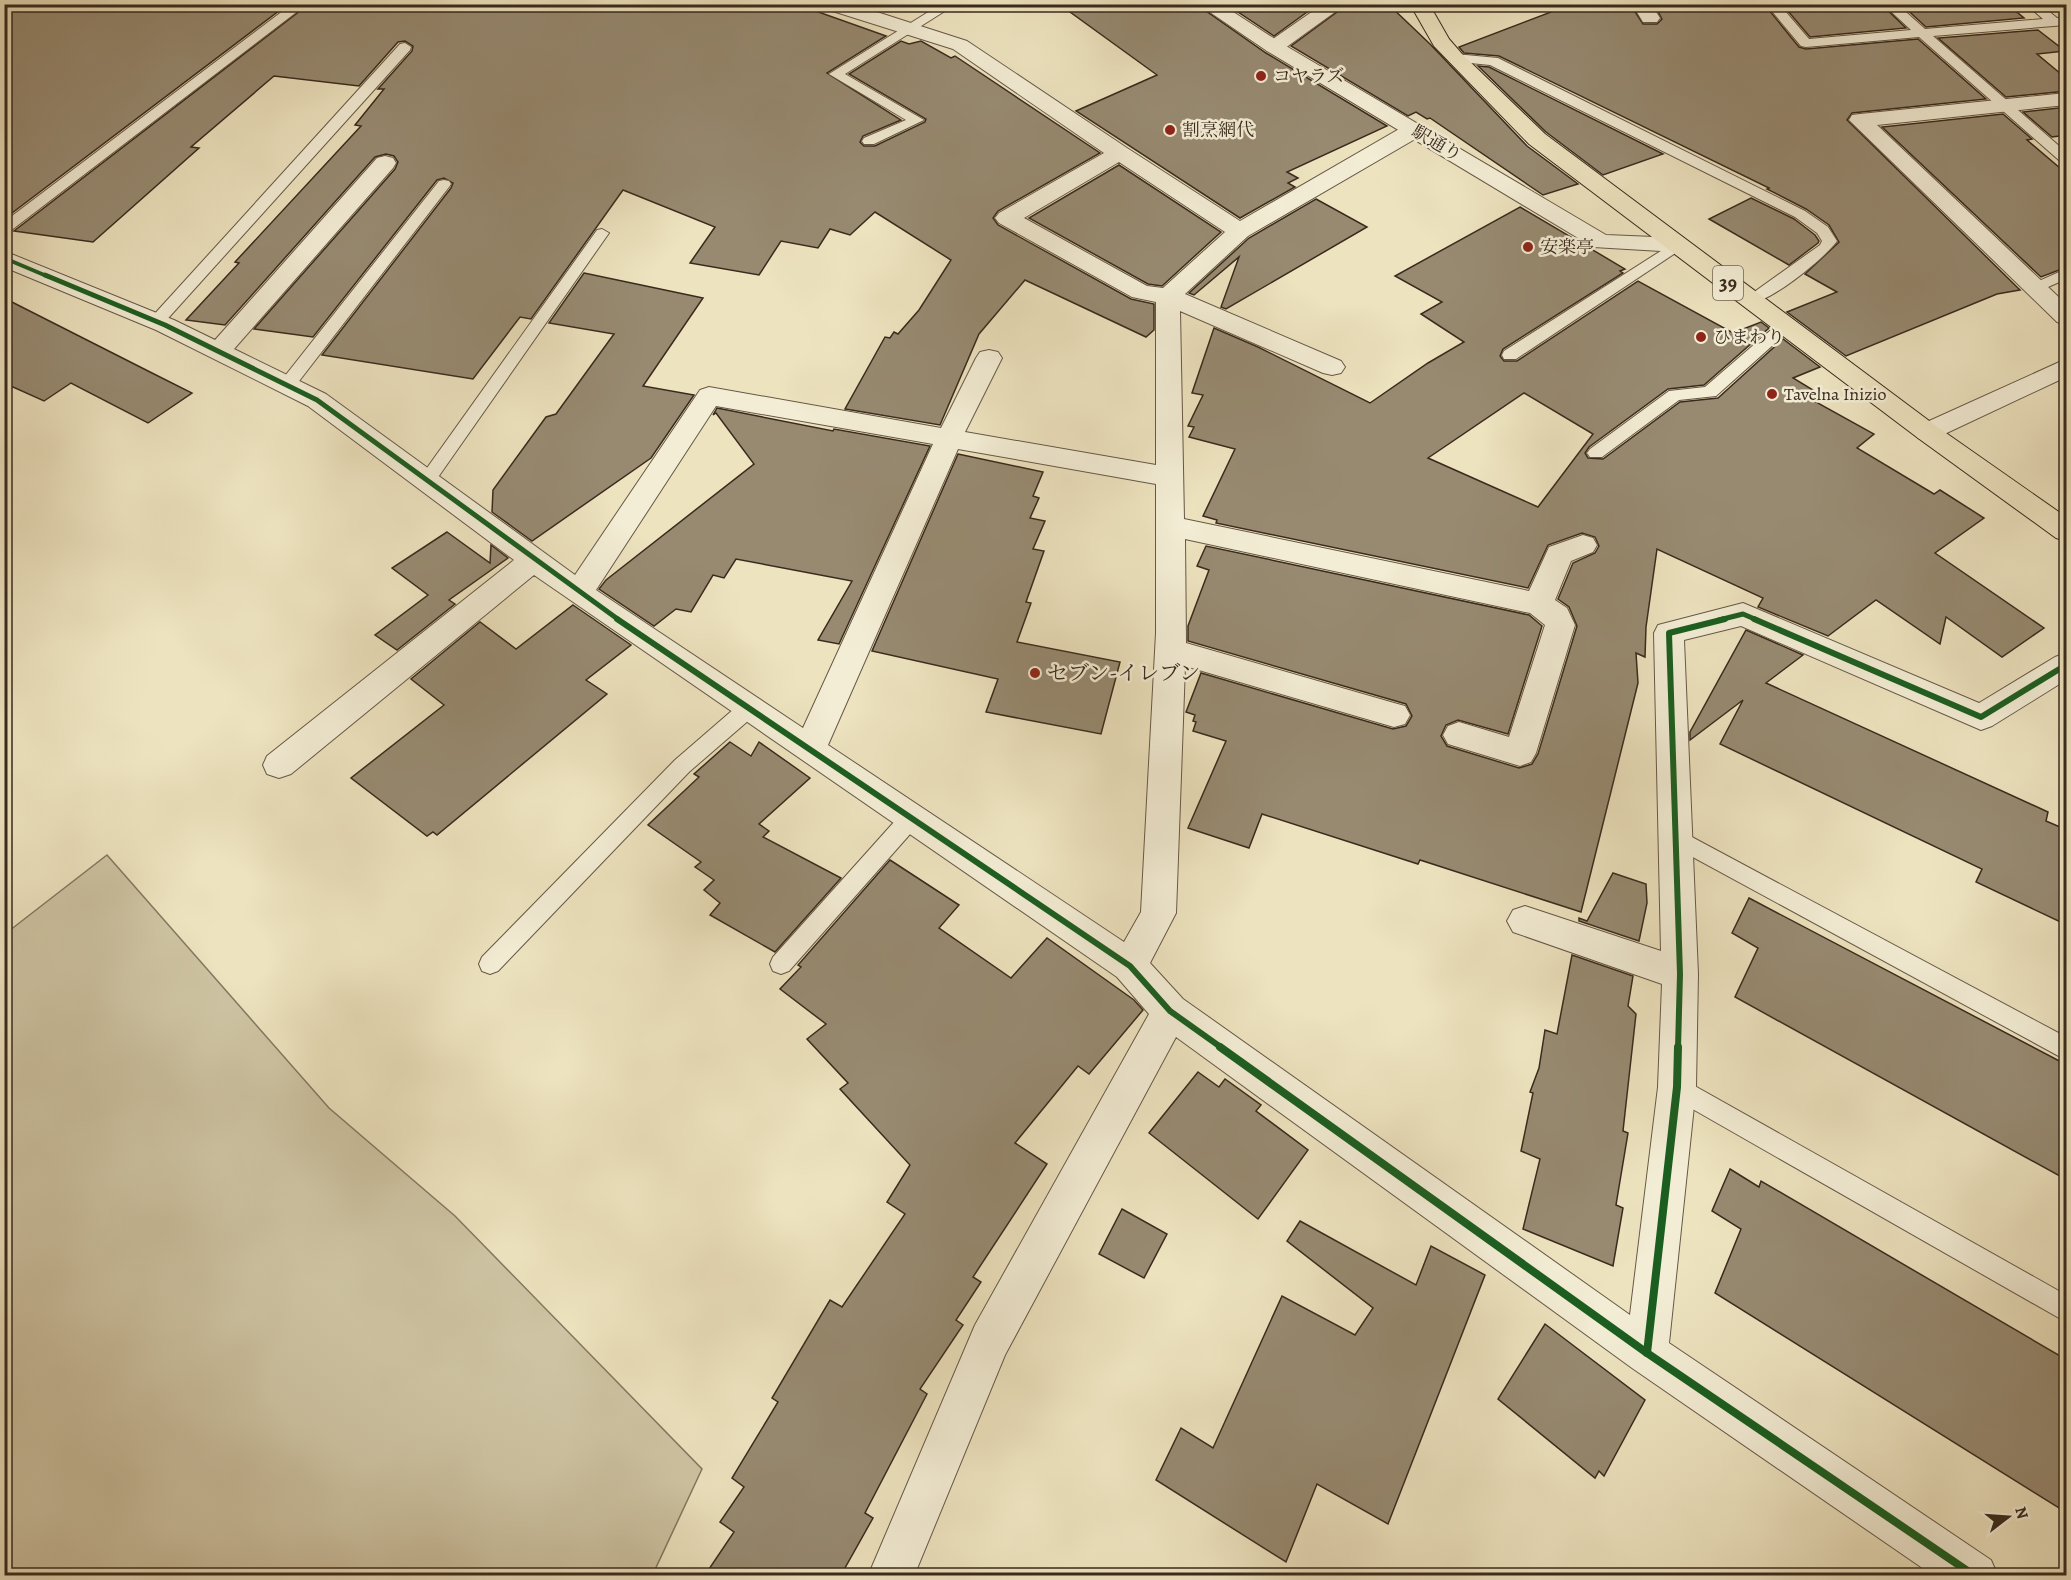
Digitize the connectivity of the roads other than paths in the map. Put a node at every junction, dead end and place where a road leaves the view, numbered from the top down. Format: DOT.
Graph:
graph roads {
  1 [pos="301,4"];
  2 [pos="830,4"];
  3 [pos="950,4"];
  4 [pos="1207,4"];
  5 [pos="1337,4"];
  6 [pos="1419,4"];
  7 [pos="1772,4"];
  8 [pos="1889,4"];
  9 [pos="2032,4"];
  10 [pos="2060,21"];
  11 [pos="911,30"];
  12 [pos="1924,33"];
  13 [pos="405,47"];
  14 [pos="1274,47"];
  15 [pos="1455,58"];
  16 [pos="2067,99"];
  17 [pos="2003,105"];
  18 [pos="1414,130"];
  19 [pos="869,141"];
  20 [pos="1119,153"];
  21 [pos="2067,159"];
  22 [pos="385,163"];
  23 [pos="444,184"];
  24 [pos="4,229"];
  25 [pos="1240,231"];
  26 [pos="602,233"];
  27 [pos="1678,245"];
  28 [pos="4,258"];
  29 [pos="2067,274"];
  30 [pos="2037,287"];
  31 [pos="1168,296"];
  32 [pos="1751,300"];
  33 [pos="2067,317"];
  34 [pos="156,322"];
  35 [pos="1785,326"];
  36 [pos="218,352"];
  37 [pos="1510,355"];
  38 [pos="989,358"];
  39 [pos="1332,367"];
  40 [pos="2067,367"];
  41 [pos="287,385"];
  42 [pos="1927,432"];
  43 [pos="949,438"];
  44 [pos="1596,453"];
  45 [pos="1170,477"];
  46 [pos="428,480"];
  47 [pos="1170,526"];
  48 [pos="2067,531"];
  49 [pos="1583,545"];
  50 [pos="534,559"];
  51 [pos="579,593"];
  52 [pos="1539,604"];
  53 [pos="1170,650"];
  54 [pos="2067,666"];
  55 [pos="749,708"];
  56 [pos="1394,715"];
  57 [pos="1459,735"];
  58 [pos="810,749"];
  59 [pos="279,765"];
  60 [pos="911,818"];
  61 [pos="1675,837"];
  62 [pos="1525,921"];
  63 [pos="490,964"];
  64 [pos="781,964"];
  65 [pos="1130,966"];
  66 [pos="1680,974"];
  67 [pos="1170,1011"];
  68 [pos="2067,1049"];
  69 [pos="1677,1087"];
  70 [pos="2067,1309"];
  71 [pos="1647,1353"];
  72 [pos="891,1575"];
  73 [pos="1974,1575"];
  1 -- 24 [label="lane"];
  2 -- 11 [label="street"];
  3 -- 11 [label="lane"];
  4 -- 14 [label="street, 駅通り"];
  5 -- 14 [label="street"];
  6 -- 15 [label="main road, 39"];
  7 -- 12 [label="lane"];
  8 -- 12 [label="lane"];
  9 -- 10 [label="lane"];
  10 -- 12 [label="lane"];
  11 -- 19 [label="lane"];
  11 -- 20 [label="street"];
  12 -- 17 [label="lane"];
  13 -- 34 [label="lane"];
  14 -- 18 [label="street, 駅通り"];
  15 -- 27 [label="main road, 39"];
  15 -- 32 [label="lane"];
  16 -- 17 [label="street"];
  17 -- 21 [label="lane"];
  17 -- 30 [label="street"];
  18 -- 25 [label="street"];
  18 -- 27 [label="street, 駅通り"];
  20 -- 25 [label="street"];
  20 -- 31 [label="street"];
  22 -- 36 [label="street"];
  23 -- 41 [label="lane"];
  25 -- 31 [label="street"];
  26 -- 46 [label="lane"];
  27 -- 32 [label="main road, 39"];
  27 -- 37 [label="lane"];
  28 -- 34 [label="street"];
  29 -- 30 [label="lane"];
  30 -- 33 [label="street"];
  31 -- 39 [label="street"];
  31 -- 45 [label="street"];
  32 -- 35 [label="main road, 39"];
  34 -- 36 [label="street"];
  35 -- 42 [label="main road, 39"];
  35 -- 44 [label="lane"];
  36 -- 41 [label="street"];
  38 -- 43 [label="street"];
  40 -- 42 [label="street"];
  41 -- 46 [label="street"];
  42 -- 48 [label="main road, 39"];
  43 -- 45 [label="street"];
  43 -- 51 [label="street"];
  43 -- 58 [label="street"];
  45 -- 47 [label="street"];
  46 -- 50 [label="street"];
  47 -- 52 [label="street"];
  47 -- 53 [label="street"];
  49 -- 52 [label="street"];
  50 -- 51 [label="street"];
  50 -- 59 [label="street"];
  51 -- 55 [label="street"];
  52 -- 57 [label="street"];
  53 -- 56 [label="street"];
  53 -- 65 [label="street"];
  54 -- 61 [label="street"];
  55 -- 58 [label="street"];
  55 -- 63 [label="lane"];
  58 -- 60 [label="street"];
  60 -- 64 [label="lane"];
  60 -- 65 [label="street"];
  61 -- 66 [label="street"];
  61 -- 68 [label="lane"];
  62 -- 66 [label="street"];
  65 -- 67 [label="street"];
  66 -- 69 [label="street"];
  67 -- 71 [label="street"];
  67 -- 72 [label="street"];
  69 -- 70 [label="lane"];
  69 -- 71 [label="street"];
  71 -- 73 [label="street"];
}
